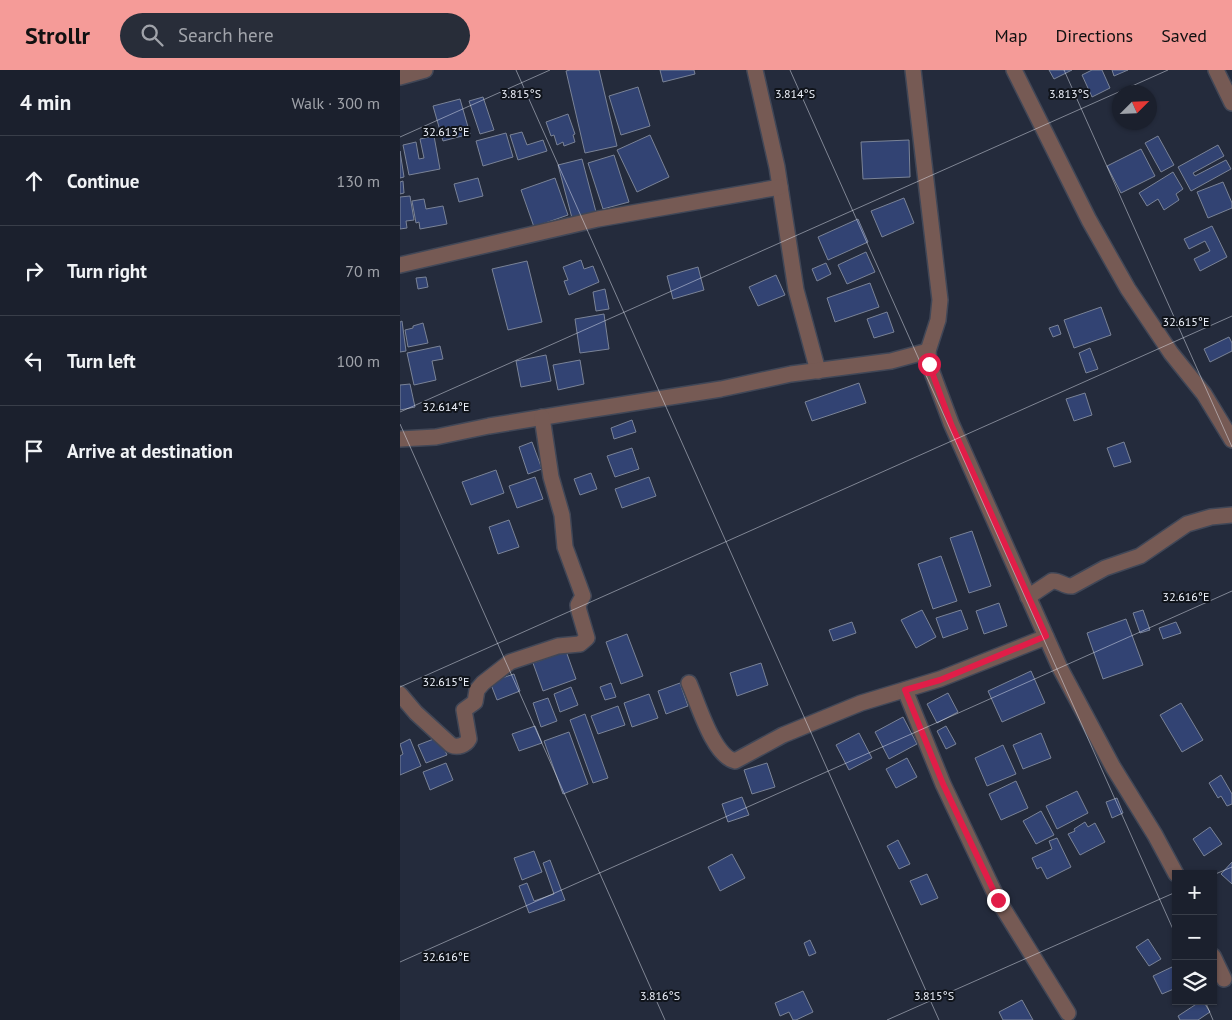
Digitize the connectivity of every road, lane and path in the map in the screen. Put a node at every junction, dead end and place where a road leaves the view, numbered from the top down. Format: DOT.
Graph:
graph roads {
  1 [pos="425,70"];
  2 [pos="755,70"];
  3 [pos="913,70"];
  4 [pos="1014,70"];
  5 [pos="1216,70"];
  6 [pos="400,77"];
  7 [pos="1232,103"];
  8 [pos="780,187"];
  9 [pos="400,264"];
  10 [pos="928,351"];
  11 [pos="818,371"];
  12 [pos="542,417"];
  13 [pos="400,439"];
  14 [pos="1232,440"];
  15 [pos="1232,515"];
  16 [pos="1028,598"];
  17 [pos="1046,636"];
  18 [pos="689,683"];
  19 [pos="905,690"];
  20 [pos="400,694"];
  21 [pos="1174,870"];
  22 [pos="1215,960"];
  23 [pos="1224,979"];
  24 [pos="1068,1013"];
  1 -- 6 [label="street"];
  2 -- 8 [label="street"];
  3 -- 10 [label="street"];
  4 -- 14 [label="street"];
  5 -- 7 [label="street"];
  8 -- 9 [label="street"];
  8 -- 11 [label="street"];
  10 -- 11 [label="street"];
  10 -- 16 [label="street"];
  11 -- 12 [label="street"];
  12 -- 13 [label="street"];
  12 -- 20 [label="street"];
  15 -- 16 [label="street"];
  16 -- 17 [label="street"];
  17 -- 19 [label="street"];
  17 -- 21 [label="street"];
  18 -- 19 [label="street"];
  19 -- 24 [label="street"];
  22 -- 23 [label="street"];
}
